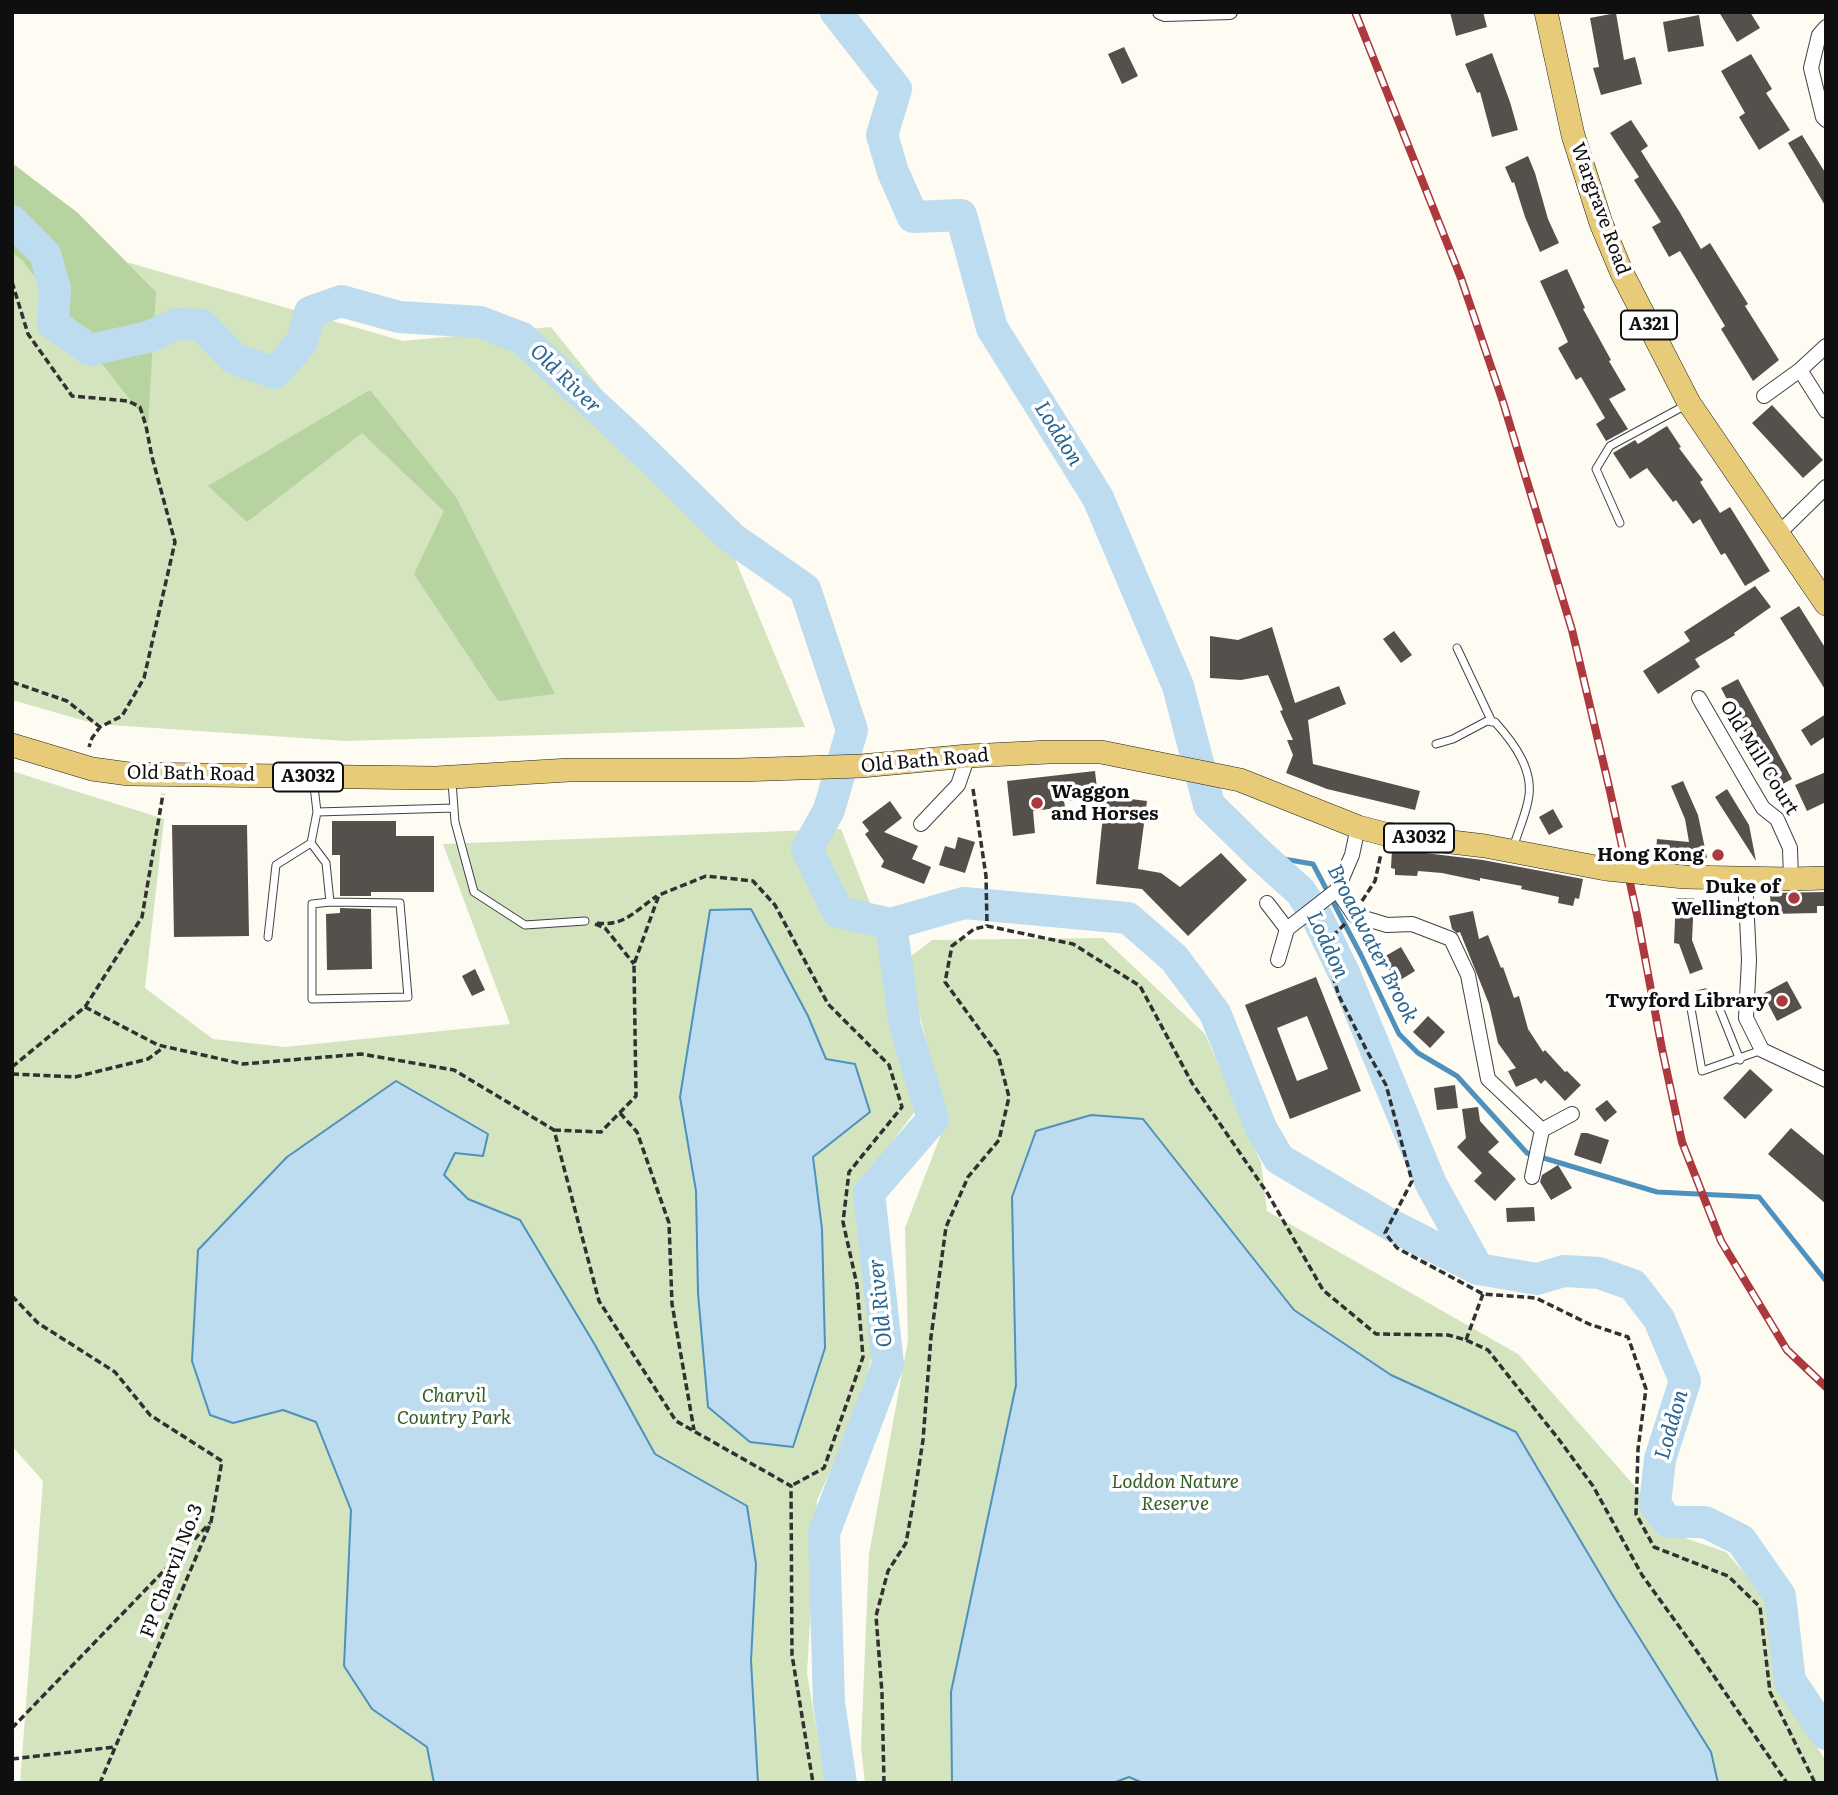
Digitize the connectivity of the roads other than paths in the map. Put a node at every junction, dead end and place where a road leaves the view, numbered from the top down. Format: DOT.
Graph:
graph roads {
  1 [pos="1160,12"];
  2 [pos="1230,12"];
  3 [pos="1546,12"];
  4 [pos="1826,27"];
  5 [pos="1826,120"];
  6 [pos="1826,346"];
  7 [pos="1800,370"];
  8 [pos="1764,396"];
  9 [pos="1689,403"];
  10 [pos="1826,411"];
  11 [pos="1826,487"];
  12 [pos="1620,523"];
  13 [pos="1778,534"];
  14 [pos="1826,604"];
  15 [pos="1457,648"];
  16 [pos="1699,698"];
  17 [pos="1492,722"];
  18 [pos="1436,744"];
  19 [pos="12,745"];
  20 [pos="968,756"];
  21 [pos="313,777"];
  22 [pos="452,777"];
  23 [pos="454,808"];
  24 [pos="317,811"];
  25 [pos="921,824"];
  26 [pos="1358,827"];
  27 [pos="311,843"];
  28 [pos="1512,852"];
  29 [pos="1745,877"];
  30 [pos="1826,878"];
  31 [pos="1791,879"];
  32 [pos="1334,892"];
  33 [pos="330,902"];
  34 [pos="1267,903"];
  35 [pos="585,920"];
  36 [pos="1292,926"];
  37 [pos="268,937"];
  38 [pos="1278,960"];
  39 [pos="1762,1051"];
  40 [pos="1740,1060"];
  41 [pos="1826,1080"];
  42 [pos="1572,1114"];
  43 [pos="1542,1130"];
  44 [pos="1532,1177"];
  1 -- 2 [label="street"];
  3 -- 9 [label="main road, Wargrave Road / A321"];
  4 -- 5 [label="street"];
  6 -- 7 [label="street"];
  7 -- 8 [label="street"];
  7 -- 10 [label="street"];
  9 -- 12 [label="lane"];
  9 -- 13 [label="main road, Wargrave Road / A321"];
  11 -- 13 [label="street"];
  13 -- 14 [label="main road, Wargrave Road / A321"];
  15 -- 17 [label="lane"];
  16 -- 31 [label="street, Old Mill Court"];
  17 -- 18 [label="lane"];
  17 -- 28 [label="lane"];
  19 -- 21 [label="main road, Old Bath Road / A3032"];
  20 -- 22 [label="main road, Old Bath Road / A3032"];
  20 -- 25 [label="street"];
  20 -- 26 [label="main road, Old Bath Road / A3032"];
  21 -- 22 [label="main road, Old Bath Road / A3032"];
  21 -- 24 [label="lane"];
  22 -- 23 [label="lane"];
  23 -- 24 [label="lane"];
  23 -- 35 [label="lane"];
  24 -- 27 [label="lane"];
  26 -- 28 [label="main road, Old Bath Road / A3032"];
  26 -- 32 [label="street"];
  27 -- 33 [label="lane"];
  27 -- 37 [label="lane"];
  28 -- 29 [label="main road, Old Bath Road / A3032, bridge"];
  29 -- 31 [label="main road, Old Bath Road / A3032"];
  29 -- 39 [label="street"];
  30 -- 31 [label="main road, Old Bath Road / A3032"];
  32 -- 36 [label="street"];
  32 -- 43 [label="street"];
  33 -- 33 [label="lane"];
  34 -- 36 [label="street"];
  36 -- 38 [label="street"];
  39 -- 40 [label="lane"];
  39 -- 41 [label="street"];
  40 -- 40 [label="lane"];
  42 -- 43 [label="street"];
  43 -- 44 [label="street"];
}
